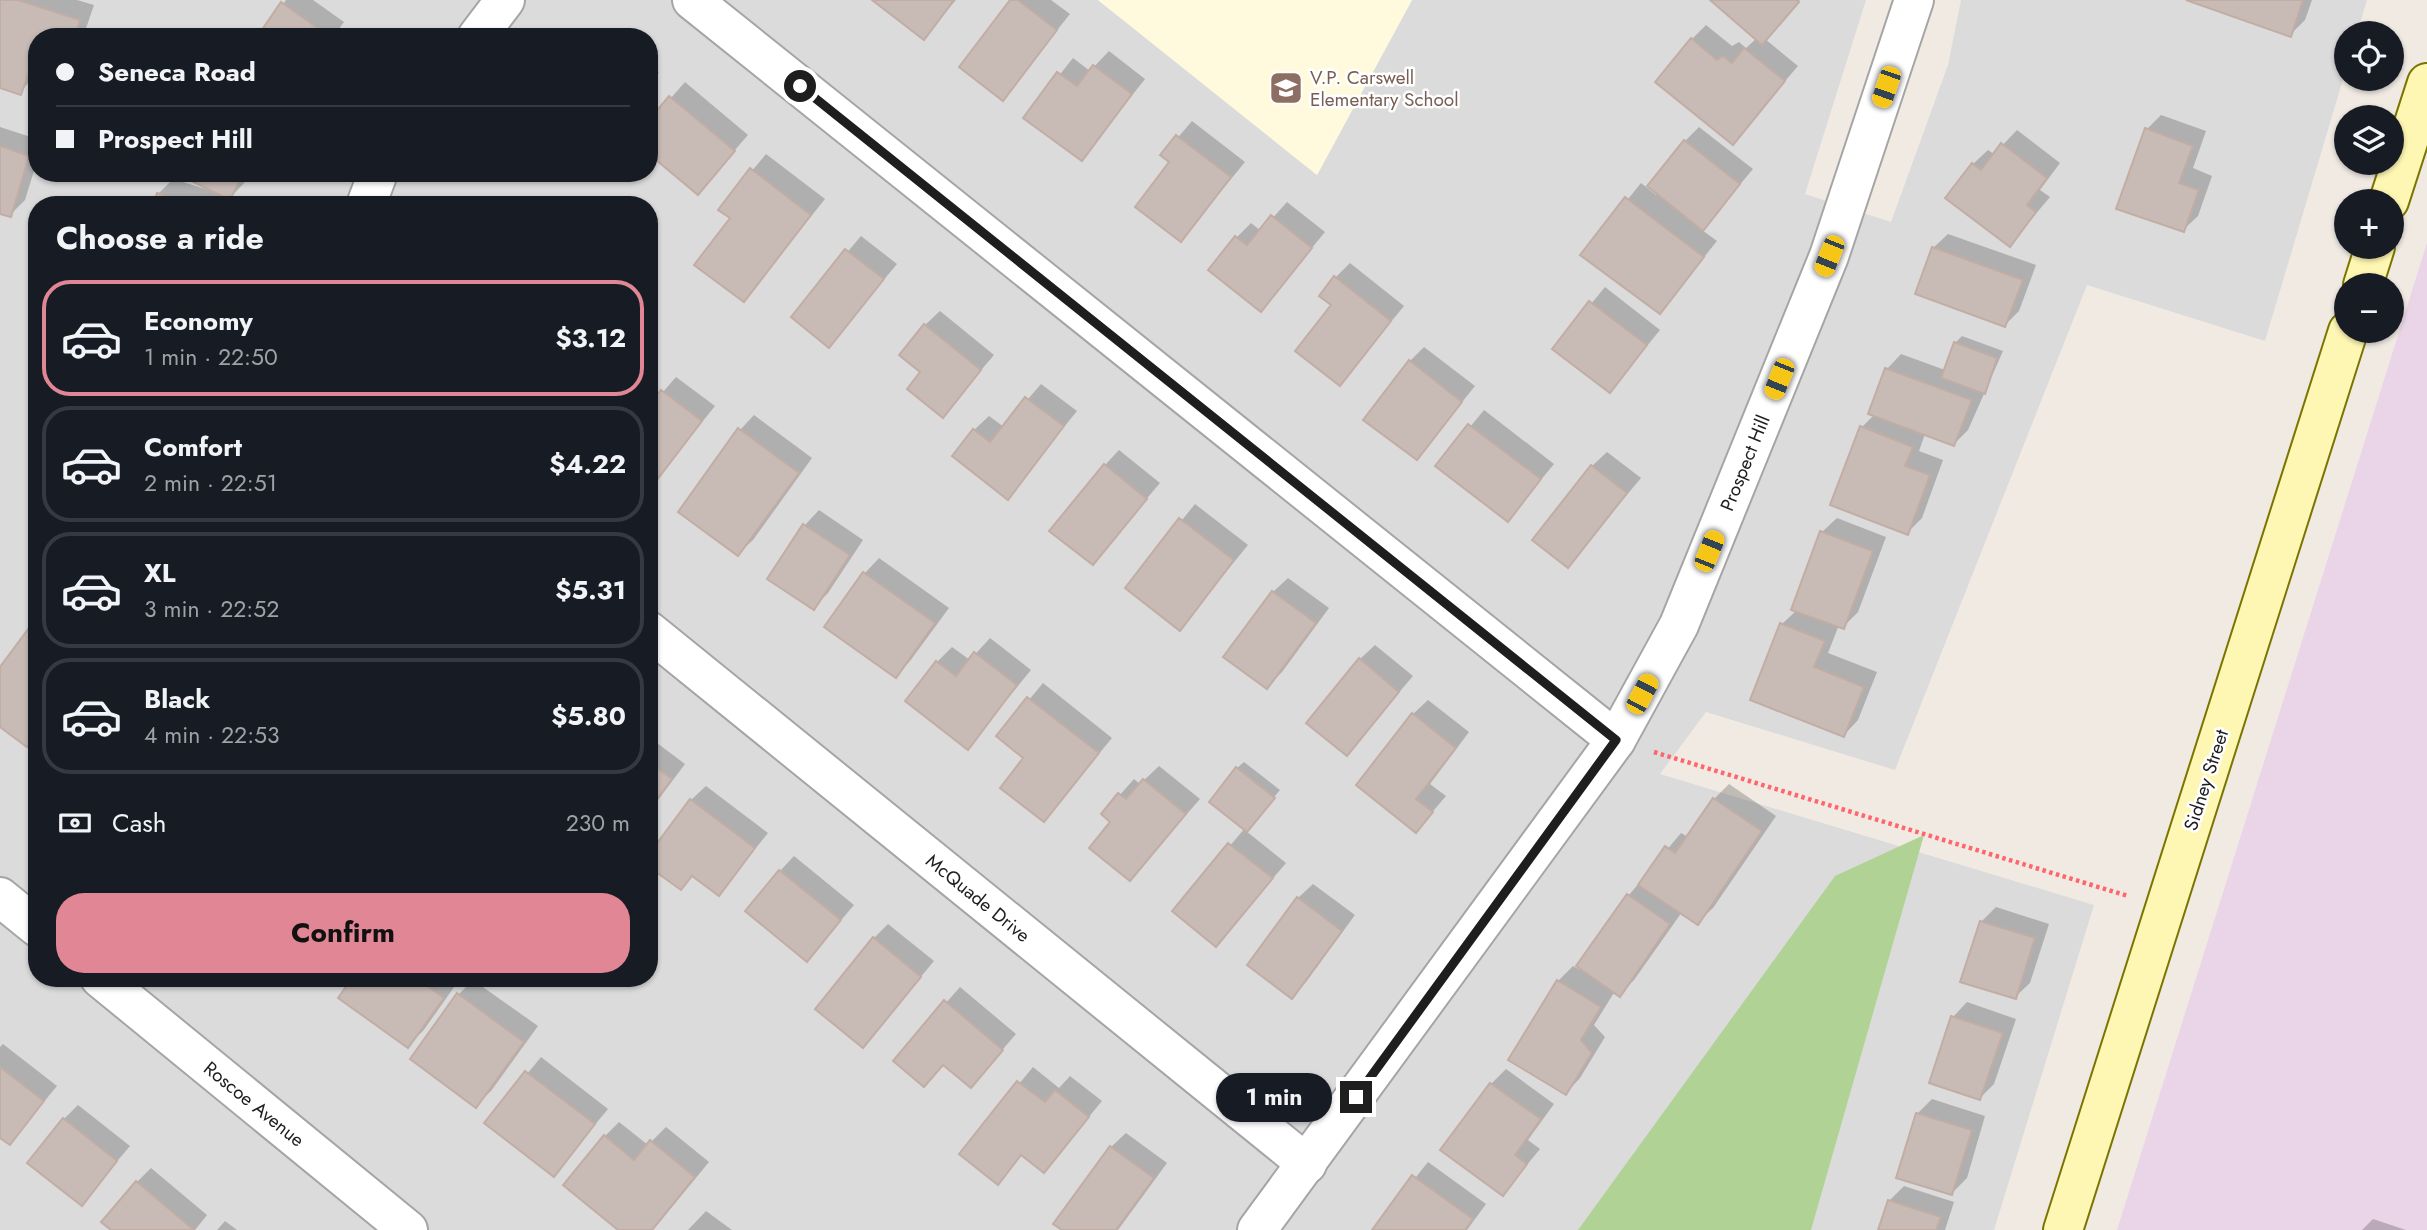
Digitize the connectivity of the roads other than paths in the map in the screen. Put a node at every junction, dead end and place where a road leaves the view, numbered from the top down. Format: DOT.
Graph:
graph roads {
  1 [pos="505,0"];
  2 [pos="692,0"];
  3 [pos="1914,0"];
  4 [pos="484,28"];
  5 [pos="2427,83"];
  6 [pos="2393,189"];
  7 [pos="2344,343"];
  8 [pos="658,638"];
  9 [pos="1616,740"];
  10 [pos="0,897"];
  11 [pos="28,920"];
  12 [pos="111,987"];
  13 [pos="1307,1164"];
  14 [pos="408,1230"];
  15 [pos="1257,1230"];
  16 [pos="2063,1230"];
  1 -- 4 [label="street"];
  2 -- 9 [label="street"];
  3 -- 9 [label="street, Prospect Hill"];
  5 -- 6 [label="main road"];
  7 -- 16 [label="main road, Sidney Street"];
  8 -- 13 [label="street, McQuade Drive"];
  9 -- 13 [label="street, Prospect Hill"];
  10 -- 11 [label="street"];
  12 -- 14 [label="street, Roscoe Avenue"];
  13 -- 15 [label="street, Prospect Hill"];
}
